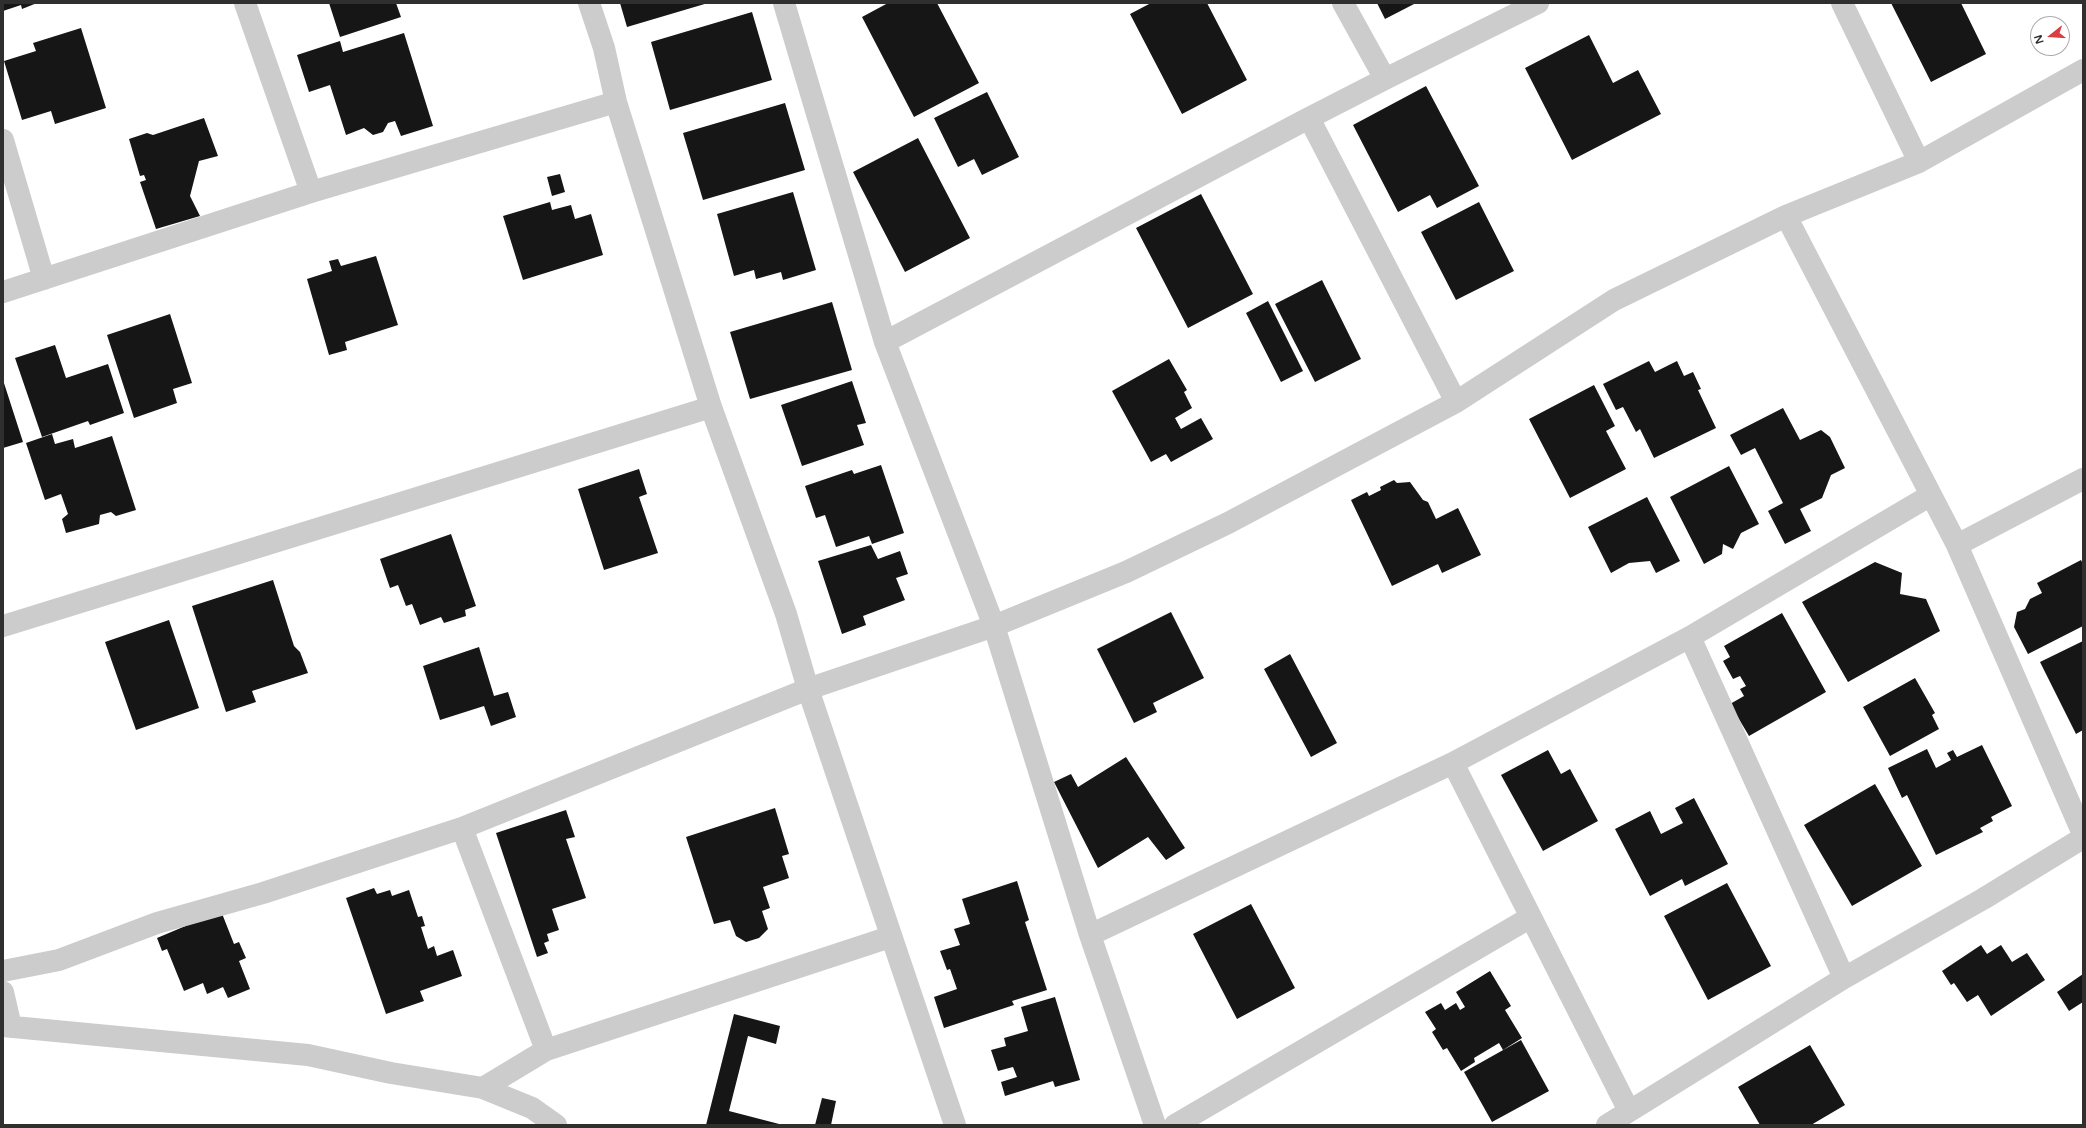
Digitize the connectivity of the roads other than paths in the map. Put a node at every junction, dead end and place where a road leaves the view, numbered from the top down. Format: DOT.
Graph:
graph roads {
  1 [pos="245,3"];
  2 [pos="589,3"];
  3 [pos="784,3"];
  4 [pos="1343,3"];
  5 [pos="1538,3"];
  6 [pos="1842,3"];
  7 [pos="2083,70"];
  8 [pos="1385,79"];
  9 [pos="616,102"];
  10 [pos="1309,118"];
  11 [pos="3,140"];
  12 [pos="1919,162"];
  13 [pos="311,192"];
  14 [pos="1786,216"];
  15 [pos="44,279"];
  16 [pos="3,292"];
  17 [pos="885,342"];
  18 [pos="1456,402"];
  19 [pos="711,407"];
  20 [pos="2083,478"];
  21 [pos="1931,495"];
  22 [pos="1957,545"];
  23 [pos="3,626"];
  24 [pos="994,626"];
  25 [pos="1690,637"];
  26 [pos="808,689"];
  27 [pos="1453,763"];
  28 [pos="462,828"];
  29 [pos="2083,834"];
  30 [pos="2083,838"];
  31 [pos="1531,917"];
  32 [pos="1090,935"];
  33 [pos="890,937"];
  34 [pos="3,971"];
  35 [pos="1844,978"];
  36 [pos="3,992"];
  37 [pos="7,1027"];
  38 [pos="546,1050"];
  39 [pos="483,1088"];
  40 [pos="1629,1111"];
  41 [pos="556,1125"];
  42 [pos="955,1125"];
  43 [pos="1155,1125"];
  44 [pos="1175,1125"];
  45 [pos="1607,1125"];
  1 -- 13 [label="street"];
  2 -- 9 [label="street"];
  3 -- 17 [label="street"];
  4 -- 8 [label="street"];
  5 -- 8 [label="street"];
  6 -- 12 [label="street"];
  7 -- 12 [label="street"];
  8 -- 10 [label="street"];
  9 -- 13 [label="street"];
  9 -- 19 [label="street"];
  10 -- 17 [label="street"];
  10 -- 18 [label="street"];
  11 -- 15 [label="street"];
  12 -- 14 [label="street"];
  13 -- 15 [label="street"];
  14 -- 18 [label="street"];
  14 -- 21 [label="street"];
  15 -- 16 [label="street"];
  17 -- 24 [label="street"];
  18 -- 24 [label="street"];
  19 -- 23 [label="street"];
  19 -- 26 [label="street"];
  20 -- 22 [label="street"];
  21 -- 22 [label="street"];
  21 -- 25 [label="street"];
  22 -- 29 [label="street"];
  24 -- 26 [label="street"];
  24 -- 32 [label="street"];
  25 -- 27 [label="street"];
  25 -- 35 [label="street"];
  26 -- 28 [label="street"];
  26 -- 33 [label="street"];
  27 -- 31 [label="street"];
  27 -- 32 [label="street"];
  28 -- 34 [label="street"];
  28 -- 38 [label="street"];
  30 -- 35 [label="street"];
  31 -- 40 [label="street"];
  31 -- 44 [label="street"];
  32 -- 43 [label="street"];
  33 -- 38 [label="street"];
  33 -- 42 [label="street"];
  35 -- 40 [label="street"];
  36 -- 37 [label="street"];
  37 -- 39 [label="street"];
  38 -- 39 [label="street"];
  39 -- 41 [label="street"];
  40 -- 45 [label="street"];
}
